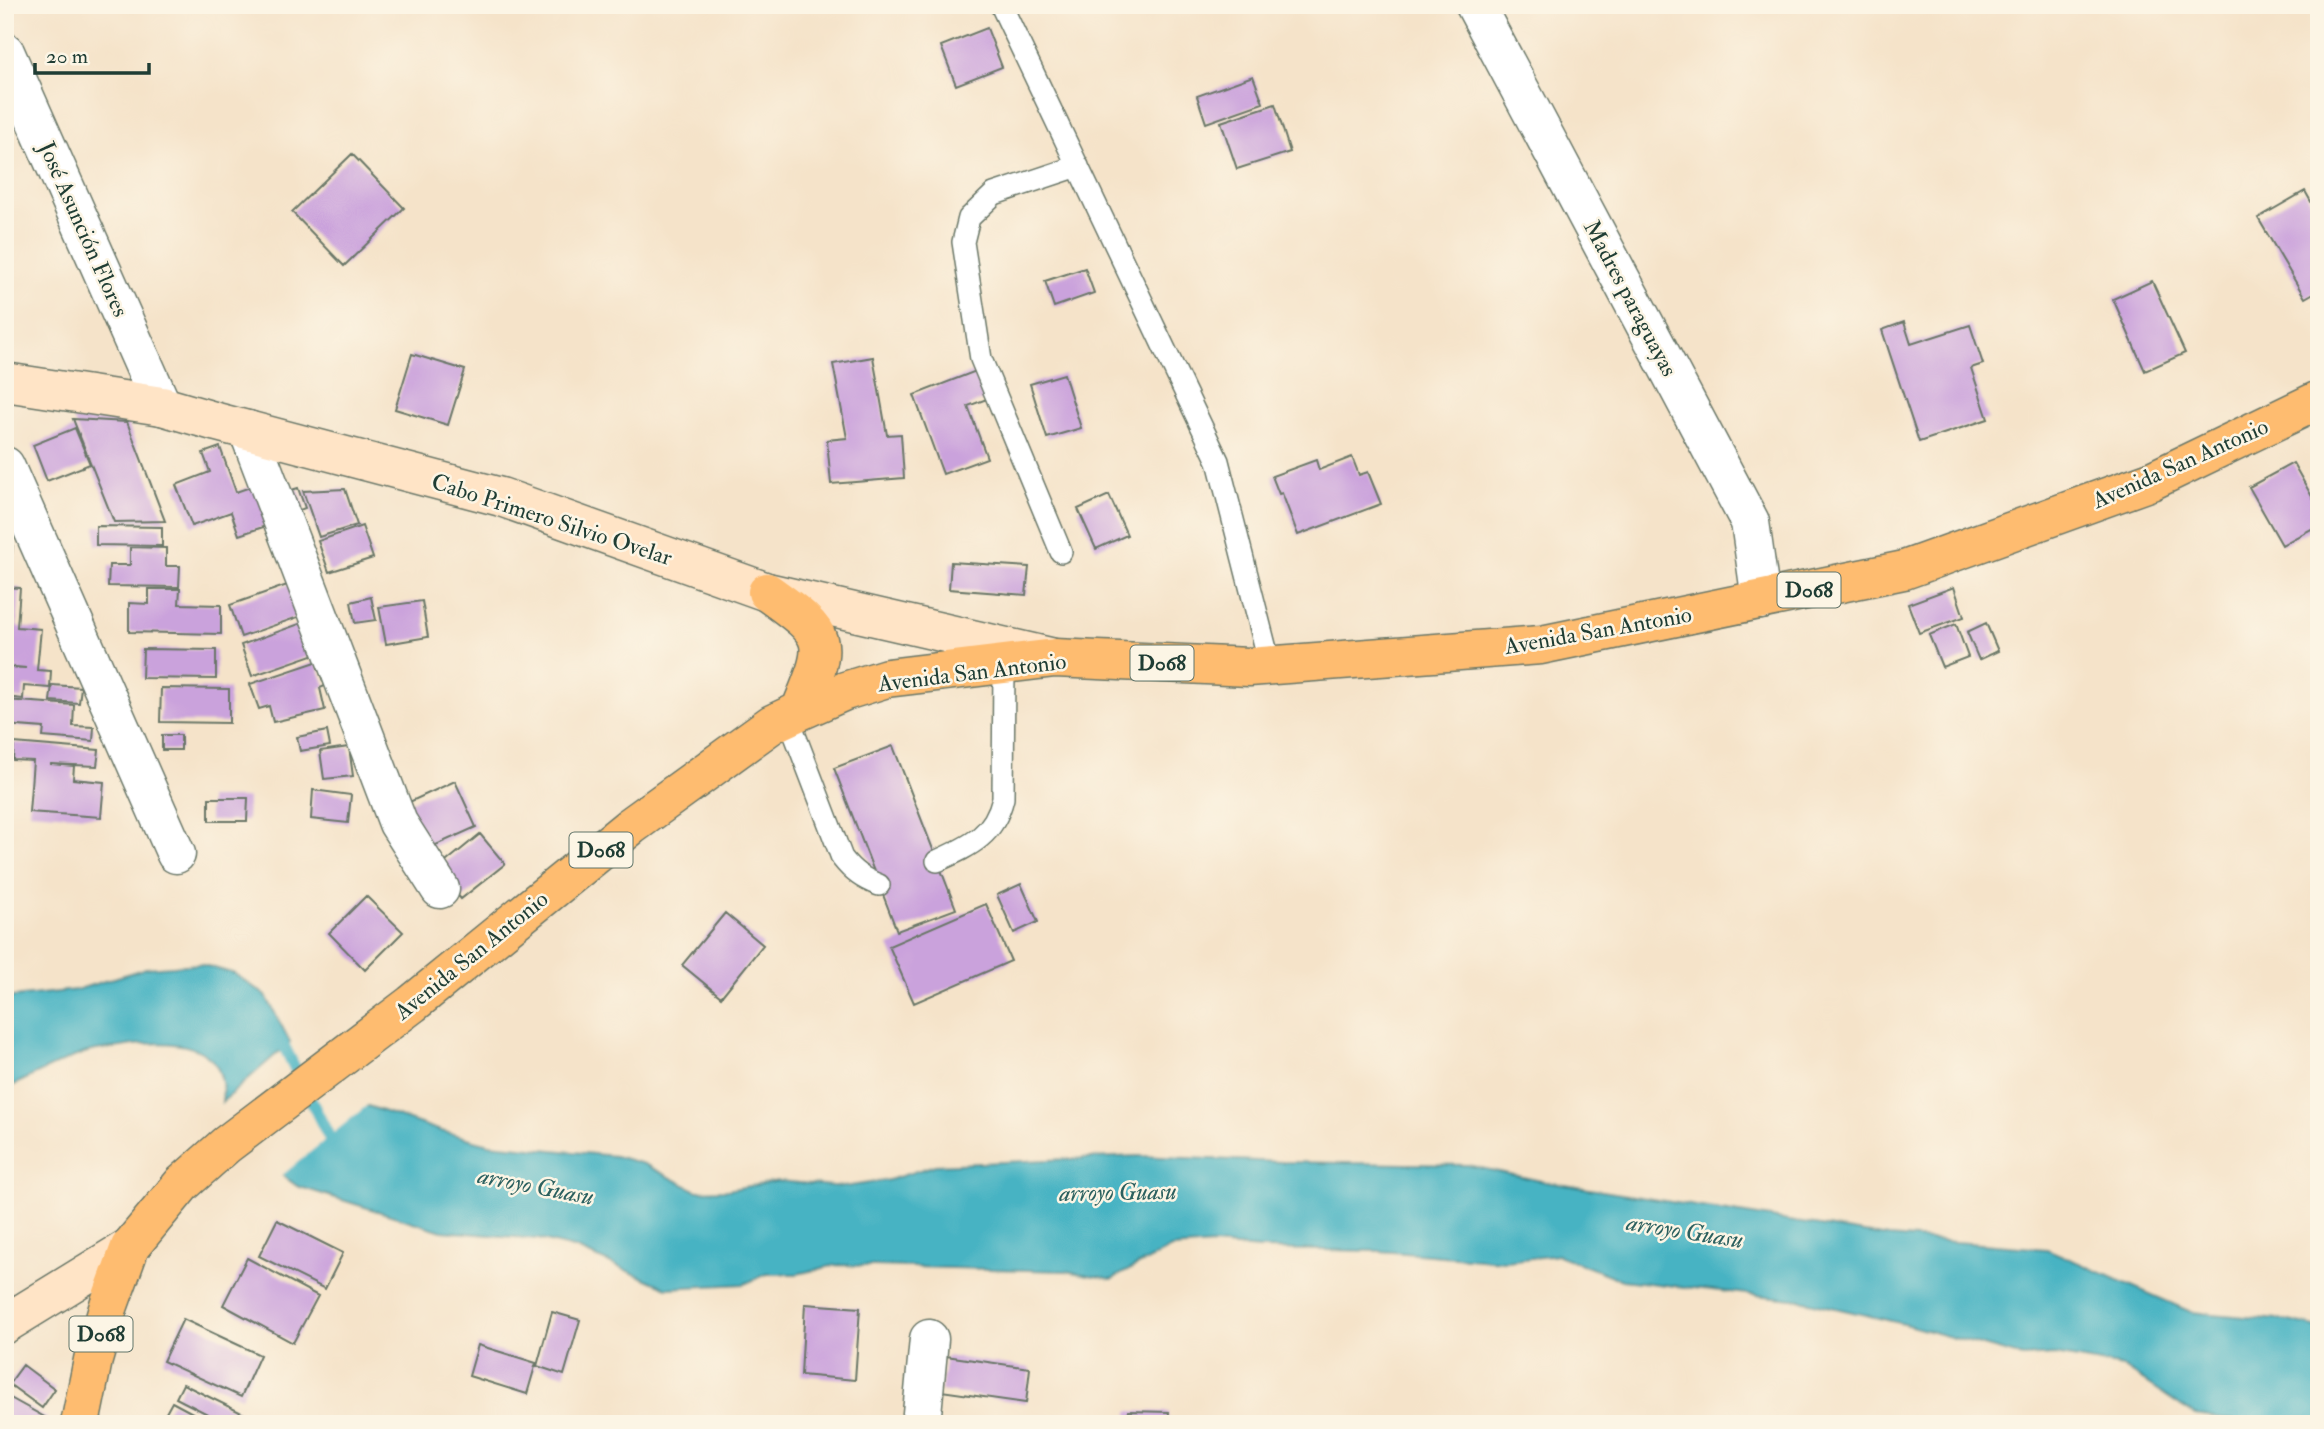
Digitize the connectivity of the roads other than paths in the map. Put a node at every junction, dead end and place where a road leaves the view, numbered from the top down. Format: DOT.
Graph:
graph roads {
  1 [pos="1001,5"];
  2 [pos="1475,5"];
  3 [pos="5,52"];
  4 [pos="1078,166"];
  5 [pos="5,383"];
  6 [pos="2319,400"];
  7 [pos="162,406"];
  8 [pos="248,430"];
  9 [pos="5,466"];
  10 [pos="1061,552"];
  11 [pos="767,592"];
  12 [pos="1761,600"];
  13 [pos="1055,658"];
  14 [pos="1004,665"];
  15 [pos="1270,665"];
  16 [pos="794,714"];
  17 [pos="176,854"];
  18 [pos="937,861"];
  19 [pos="879,885"];
  20 [pos="440,889"];
  21 [pos="130,1247"];
  22 [pos="5,1325"];
  23 [pos="929,1339"];
  24 [pos="80,1424"];
  25 [pos="920,1424"];
  1 -- 4 [label="lane"];
  2 -- 12 [label="street, Madres paraguayas"];
  3 -- 7 [label="street, José Asunción Flores"];
  4 -- 10 [label="lane"];
  4 -- 15 [label="lane"];
  5 -- 7 [label="main road, Cabo Primero Silvio Ovelar"];
  6 -- 12 [label="main road, Avenida San Antonio / D068"];
  7 -- 8 [label="main road, Cabo Primero Silvio Ovelar"];
  8 -- 11 [label="main road, Cabo Primero Silvio Ovelar"];
  8 -- 20 [label="street"];
  9 -- 17 [label="street"];
  11 -- 13 [label="main road, Cabo Primero Silvio Ovelar"];
  11 -- 16 [label="main road"];
  12 -- 15 [label="main road, Avenida San Antonio / D068"];
  13 -- 14 [label="main road, Avenida San Antonio / D068"];
  13 -- 15 [label="main road, Avenida San Antonio / D068"];
  14 -- 16 [label="main road, Avenida San Antonio / D068"];
  14 -- 18 [label="lane"];
  16 -- 19 [label="lane"];
  16 -- 21 [label="main road, Avenida San Antonio / D068"];
  21 -- 22 [label="main road"];
  21 -- 24 [label="main road, Avenida San Antonio / D068"];
  23 -- 25 [label="street"];
}
